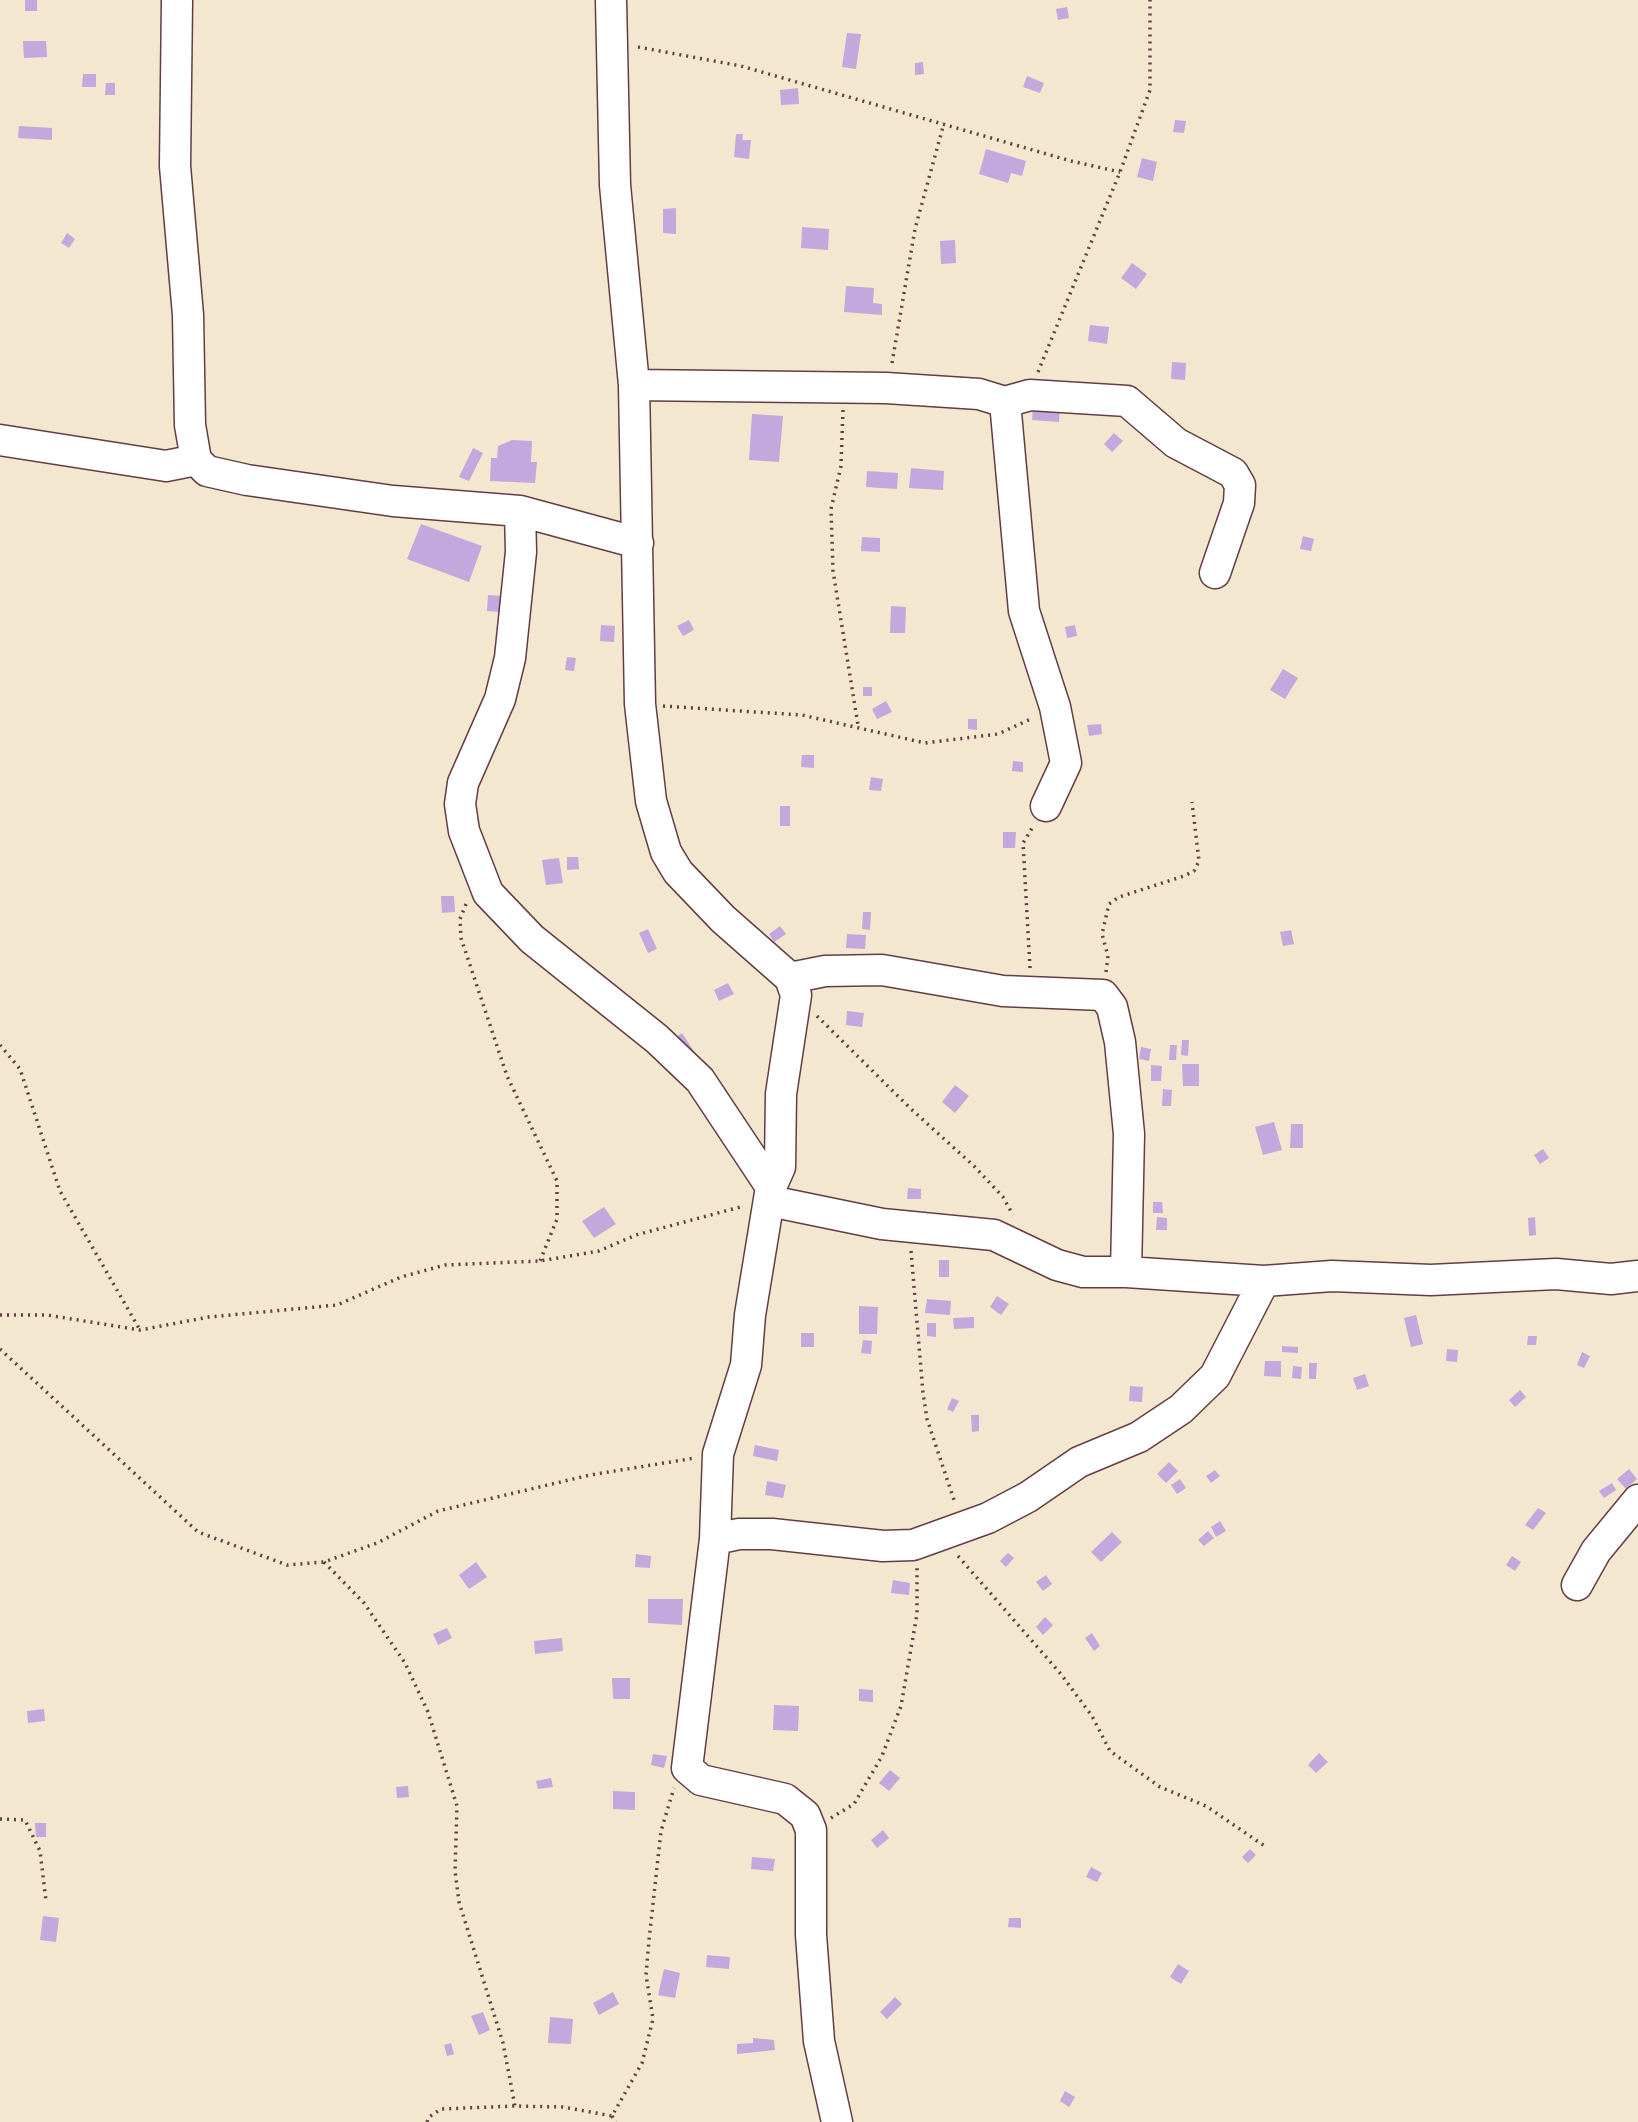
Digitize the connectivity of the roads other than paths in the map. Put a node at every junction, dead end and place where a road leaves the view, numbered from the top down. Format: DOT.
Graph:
graph roads {
  1 [pos="177,0"];
  2 [pos="611,0"];
  3 [pos="634,385"];
  4 [pos="1018,398"];
  5 [pos="0,440"];
  6 [pos="196,460"];
  7 [pos="520,511"];
  8 [pos="638,543"];
  9 [pos="1215,573"];
  10 [pos="1046,806"];
  11 [pos="793,986"];
  12 [pos="771,1194"];
  13 [pos="1126,1272"];
  14 [pos="1638,1276"];
  15 [pos="1264,1281"];
  16 [pos="1638,1500"];
  17 [pos="715,1539"];
  18 [pos="1577,1585"];
  19 [pos="837,2122"];
  1 -- 6 [label="street"];
  2 -- 3 [label="street"];
  3 -- 4 [label="street"];
  3 -- 8 [label="street"];
  4 -- 9 [label="street"];
  4 -- 10 [label="street"];
  5 -- 6 [label="street"];
  6 -- 7 [label="street"];
  7 -- 8 [label="street"];
  7 -- 12 [label="street"];
  8 -- 11 [label="street"];
  11 -- 12 [label="street"];
  11 -- 13 [label="street"];
  12 -- 13 [label="street"];
  12 -- 17 [label="street"];
  13 -- 15 [label="street"];
  14 -- 15 [label="street"];
  15 -- 17 [label="street"];
  16 -- 18 [label="street"];
  17 -- 19 [label="street"];
}
